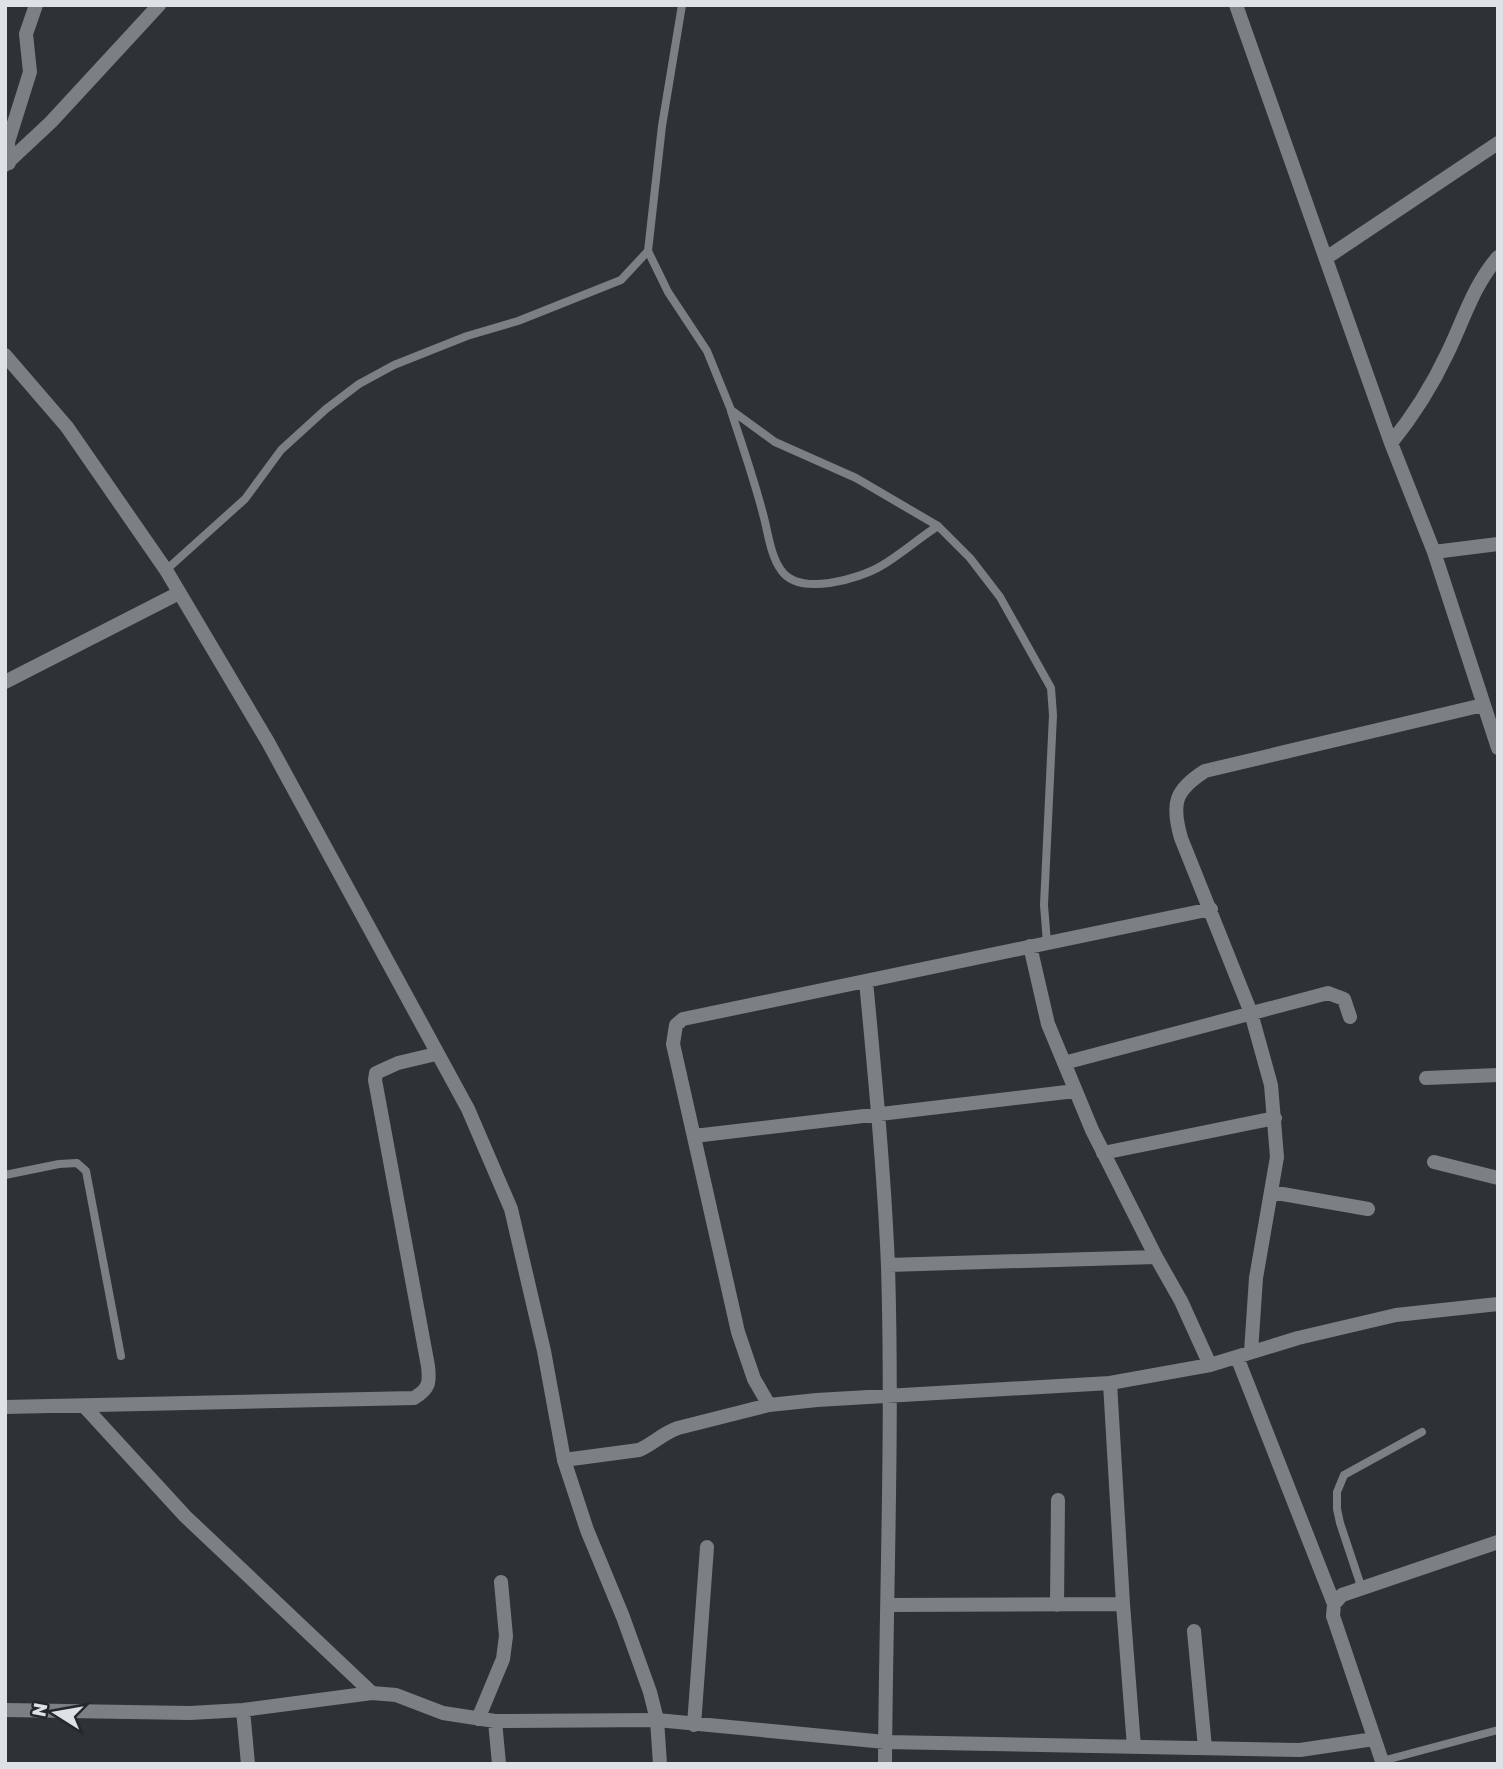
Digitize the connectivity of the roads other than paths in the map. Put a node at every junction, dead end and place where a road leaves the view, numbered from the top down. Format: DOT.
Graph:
graph roads {
  1 [pos="36,5"];
  2 [pos="159,5"];
  3 [pos="682,5"];
  4 [pos="1236,5"];
  5 [pos="1498,143"];
  6 [pos="7,164"];
  7 [pos="648,251"];
  8 [pos="1498,257"];
  9 [pos="1326,258"];
  10 [pos="5,355"];
  11 [pos="731,410"];
  12 [pos="1391,443"];
  13 [pos="938,526"];
  14 [pos="1498,544"];
  15 [pos="1434,552"];
  16 [pos="166,570"];
  17 [pos="179,593"];
  18 [pos="5,682"];
  19 [pos="1483,705"];
  20 [pos="1498,748"];
  21 [pos="1211,909"];
  22 [pos="1047,943"];
  23 [pos="1030,946"];
  24 [pos="866,981"];
  25 [pos="1251,1013"];
  26 [pos="1350,1017"];
  27 [pos="436,1054"];
  28 [pos="1064,1063"];
  29 [pos="1498,1075"];
  30 [pos="1426,1078"];
  31 [pos="1075,1091"];
  32 [pos="878,1113"];
  33 [pos="1275,1118"];
  34 [pos="694,1136"];
  35 [pos="1104,1153"];
  36 [pos="1434,1162"];
  37 [pos="5,1175"];
  38 [pos="1498,1178"];
  39 [pos="1272,1192"];
  40 [pos="1368,1209"];
  41 [pos="1156,1258"];
  42 [pos="888,1265"];
  43 [pos="1498,1304"];
  44 [pos="1244,1355"];
  45 [pos="121,1356"];
  46 [pos="1210,1365"];
  47 [pos="1110,1383"];
  48 [pos="889,1396"];
  49 [pos="769,1405"];
  50 [pos="84,1406"];
  51 [pos="5,1407"];
  52 [pos="1422,1432"];
  53 [pos="564,1460"];
  54 [pos="1058,1500"];
  55 [pos="1498,1542"];
  56 [pos="707,1547"];
  57 [pos="501,1582"];
  58 [pos="1362,1589"];
  59 [pos="1123,1604"];
  60 [pos="1334,1604"];
  61 [pos="888,1605"];
  62 [pos="1057,1605"];
  63 [pos="1194,1631"];
  64 [pos="372,1693"];
  65 [pos="5,1710"];
  66 [pos="243,1710"];
  67 [pos="478,1718"];
  68 [pos="657,1720"];
  69 [pos="495,1721"];
  70 [pos="694,1725"];
  71 [pos="1498,1730"];
  72 [pos="1374,1739"];
  73 [pos="885,1742"];
  74 [pos="1134,1747"];
  75 [pos="1205,1748"];
  76 [pos="1383,1762"];
  77 [pos="248,1764"];
  78 [pos="499,1764"];
  79 [pos="660,1764"];
  80 [pos="885,1764"];
  1 -- 6 [label="street"];
  2 -- 6 [label="street"];
  3 -- 7 [label="lane"];
  4 -- 9 [label="street"];
  5 -- 9 [label="street"];
  7 -- 11 [label="lane"];
  7 -- 16 [label="lane"];
  8 -- 12 [label="street"];
  9 -- 12 [label="street"];
  10 -- 16 [label="street"];
  11 -- 13 [label="lane"];
  11 -- 13 [label="lane"];
  12 -- 15 [label="street"];
  13 -- 22 [label="lane"];
  14 -- 15 [label="street"];
  15 -- 19 [label="street"];
  16 -- 17 [label="street"];
  17 -- 18 [label="street"];
  17 -- 27 [label="street"];
  19 -- 20 [label="street"];
  19 -- 21 [label="street"];
  21 -- 22 [label="street"];
  21 -- 25 [label="street"];
  22 -- 23 [label="street"];
  23 -- 24 [label="street"];
  23 -- 28 [label="street"];
  24 -- 32 [label="street"];
  24 -- 34 [label="street"];
  25 -- 26 [label="street"];
  25 -- 28 [label="street"];
  25 -- 33 [label="street"];
  27 -- 50 [label="street"];
  27 -- 53 [label="street"];
  28 -- 31 [label="street"];
  29 -- 30 [label="street"];
  31 -- 32 [label="street"];
  31 -- 35 [label="street"];
  32 -- 34 [label="street"];
  32 -- 42 [label="street"];
  33 -- 35 [label="street"];
  33 -- 39 [label="street"];
  34 -- 49 [label="street"];
  35 -- 41 [label="street"];
  36 -- 38 [label="street"];
  37 -- 45 [label="lane"];
  39 -- 40 [label="street"];
  39 -- 44 [label="street"];
  41 -- 42 [label="street"];
  41 -- 46 [label="street"];
  42 -- 48 [label="street"];
  43 -- 44 [label="street"];
  44 -- 46 [label="street"];
  44 -- 60 [label="street"];
  46 -- 47 [label="street"];
  47 -- 48 [label="street"];
  47 -- 59 [label="street"];
  48 -- 49 [label="street"];
  48 -- 61 [label="street"];
  49 -- 53 [label="street"];
  50 -- 51 [label="street"];
  50 -- 64 [label="street"];
  52 -- 58 [label="lane"];
  53 -- 68 [label="street"];
  54 -- 62 [label="street"];
  55 -- 58 [label="street"];
  56 -- 70 [label="street"];
  57 -- 67 [label="street"];
  58 -- 60 [label="street"];
  59 -- 62 [label="street"];
  59 -- 74 [label="street"];
  60 -- 72 [label="street"];
  61 -- 62 [label="street"];
  61 -- 73 [label="street"];
  63 -- 75 [label="street"];
  64 -- 66 [label="street"];
  64 -- 67 [label="street"];
  65 -- 66 [label="street"];
  66 -- 77 [label="street"];
  67 -- 69 [label="street"];
  68 -- 69 [label="street"];
  68 -- 70 [label="street"];
  68 -- 79 [label="street"];
  69 -- 78 [label="street"];
  70 -- 73 [label="street"];
  71 -- 76 [label="lane"];
  72 -- 75 [label="street"];
  72 -- 76 [label="street"];
  73 -- 74 [label="street"];
  73 -- 80 [label="street"];
  74 -- 75 [label="street"];
}
